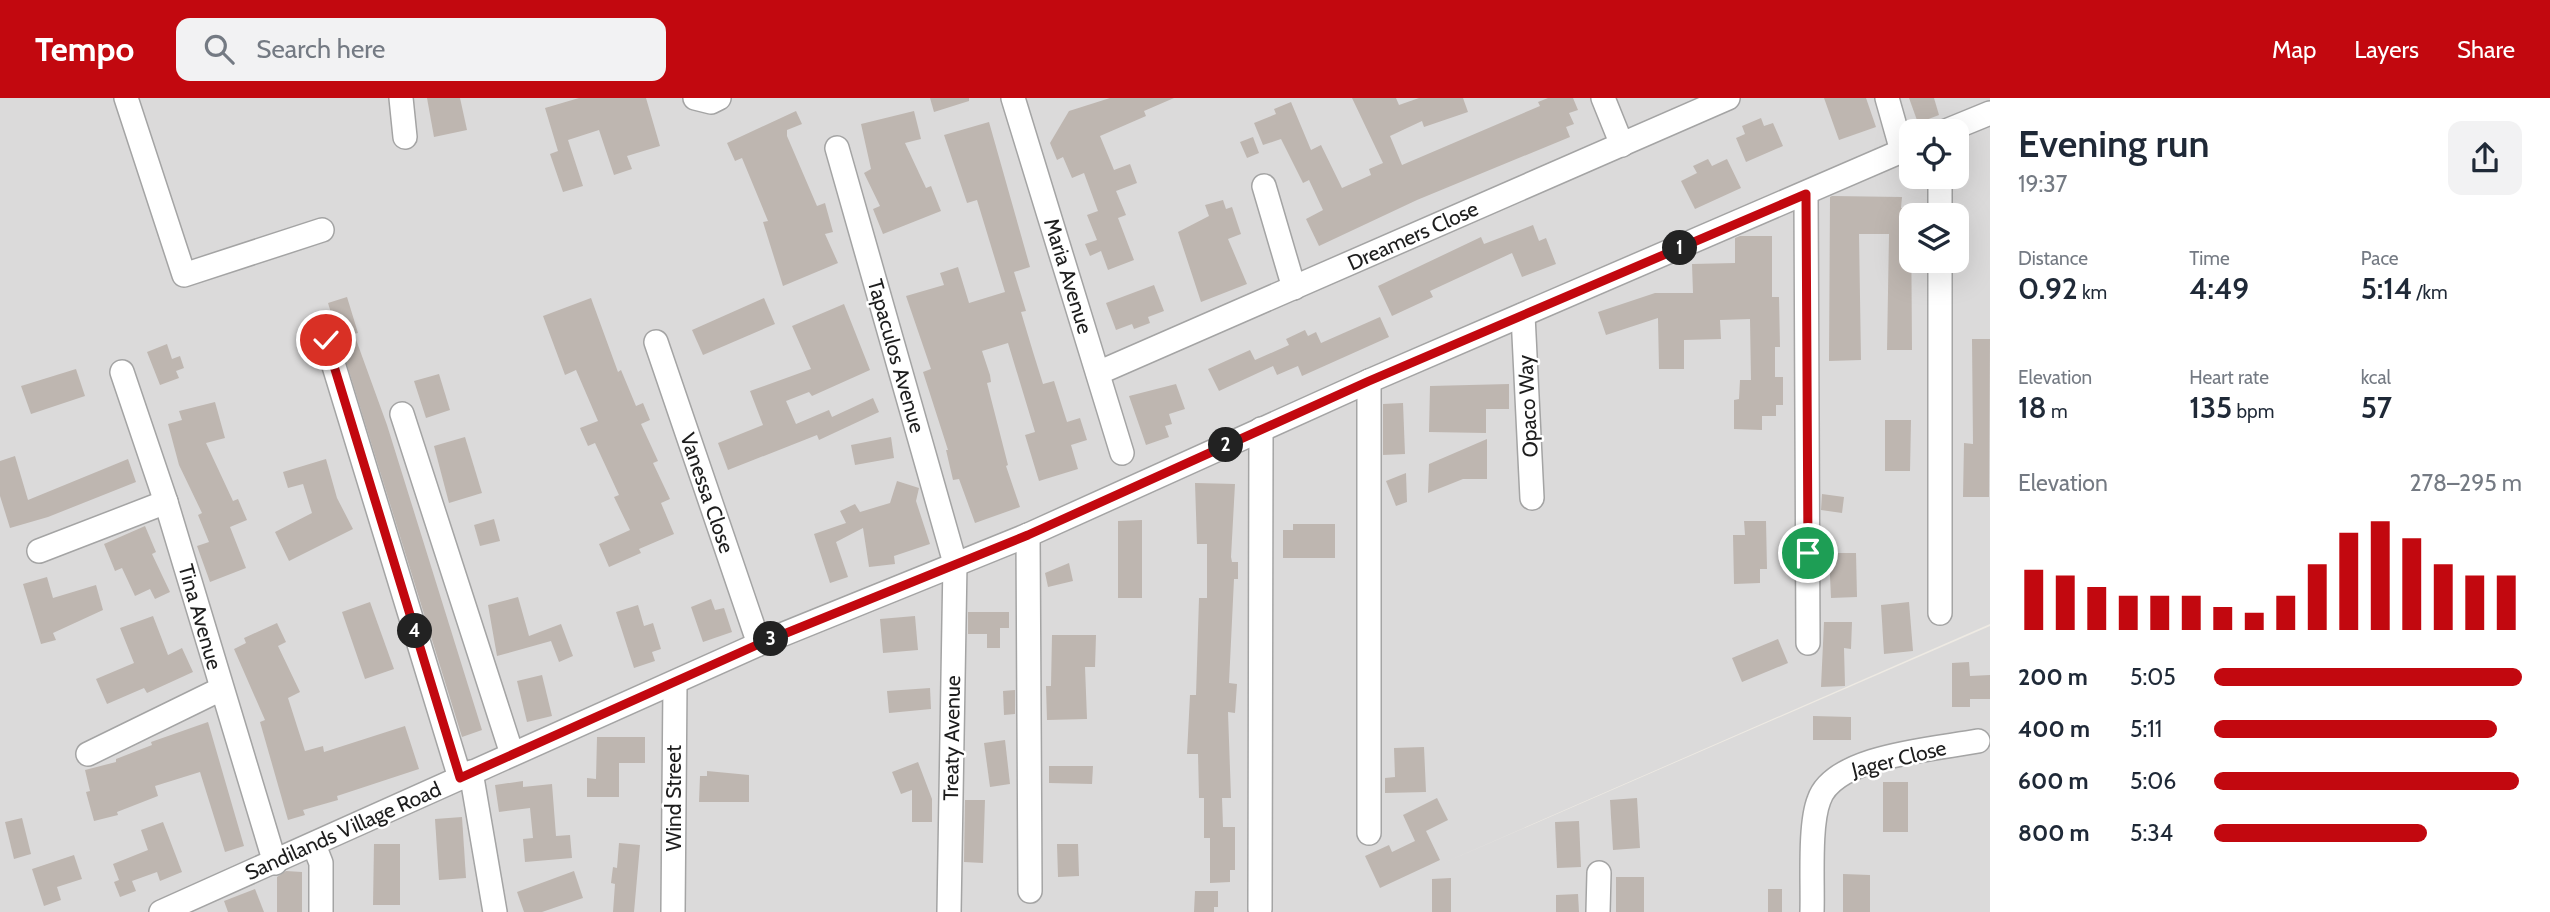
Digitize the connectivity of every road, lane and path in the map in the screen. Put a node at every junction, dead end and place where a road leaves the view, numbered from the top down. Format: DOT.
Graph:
graph roads {
  1 [pos="126,98"];
  2 [pos="401,98"];
  3 [pos="695,98"];
  4 [pos="719,98"];
  5 [pos="1603,98"];
  6 [pos="1728,98"];
  7 [pos="1887,98"];
  8 [pos="1021,101"];
  9 [pos="1990,113"];
  10 [pos="1969,122"];
  11 [pos="1899,130"];
  12 [pos="405,137"];
  13 [pos="1622,145"];
  14 [pos="837,148"];
  15 [pos="1899,152"];
  16 [pos="1264,186"];
  17 [pos="1806,194"];
  18 [pos="322,230"];
  19 [pos="1940,273"];
  20 [pos="1294,288"];
  21 [pos="1523,315"];
  22 [pos="326,340"];
  23 [pos="656,342"];
  24 [pos="121,372"];
  25 [pos="1098,373"];
  26 [pos="1369,381"];
  27 [pos="402,414"];
  28 [pos="1261,429"];
  29 [pos="1122,453"];
  30 [pos="1532,498"];
  31 [pos="166,502"];
  32 [pos="1028,535"];
  33 [pos="39,551"];
  34 [pos="955,564"];
  35 [pos="1940,613"];
  36 [pos="1808,643"];
  37 [pos="759,644"];
  38 [pos="675,684"];
  39 [pos="222,690"];
  40 [pos="1978,741"];
  41 [pos="88,754"];
  42 [pos="512,754"];
  43 [pos="465,775"];
  44 [pos="1368,833"];
  45 [pos="314,845"];
  46 [pos="275,863"];
  47 [pos="1599,873"];
  48 [pos="1030,891"];
  49 [pos="189,906"];
  50 [pos="1260,909"];
  51 [pos="161,912"];
  52 [pos="321,912"];
  53 [pos="495,912"];
  54 [pos="673,912"];
  55 [pos="949,912"];
  56 [pos="1598,912"];
  57 [pos="1812,912"];
  1 -- 18 [label="street"];
  2 -- 12 [label="street"];
  3 -- 4 [label="street"];
  5 -- 13 [label="street"];
  6 -- 13 [label="street, Dreamers Close"];
  7 -- 11 [label="street"];
  8 -- 25 [label="street, Maria Avenue"];
  9 -- 10 [label="street"];
  13 -- 20 [label="street, Dreamers Close"];
  14 -- 34 [label="street, Tapaculos Avenue"];
  15 -- 17 [label="street, Sandilands Village Road"];
  16 -- 20 [label="street"];
  17 -- 21 [label="street, Sandilands Village Road"];
  17 -- 36 [label="street"];
  19 -- 35 [label="street"];
  20 -- 25 [label="street, Dreamers Close"];
  21 -- 26 [label="street, Sandilands Village Road"];
  21 -- 30 [label="street, Opaco Way"];
  22 -- 43 [label="street"];
  23 -- 37 [label="street, Vanessa Close"];
  24 -- 31 [label="street, Tina Avenue"];
  25 -- 29 [label="street, Maria Avenue"];
  26 -- 28 [label="street, Sandilands Village Road"];
  26 -- 44 [label="street"];
  27 -- 42 [label="street"];
  28 -- 32 [label="street, Sandilands Village Road"];
  28 -- 50 [label="street"];
  31 -- 33 [label="street"];
  31 -- 39 [label="street, Tina Avenue"];
  32 -- 34 [label="street, Sandilands Village Road"];
  32 -- 48 [label="street"];
  34 -- 37 [label="street, Sandilands Village Road"];
  34 -- 55 [label="street, Treaty Avenue"];
  37 -- 38 [label="street, Sandilands Village Road"];
  38 -- 42 [label="street, Sandilands Village Road"];
  38 -- 54 [label="street, Wind Street"];
  39 -- 41 [label="street"];
  39 -- 46 [label="street, Tina Avenue"];
  40 -- 57 [label="street, Jager Close"];
  42 -- 43 [label="street, Sandilands Village Road"];
  43 -- 45 [label="street, Sandilands Village Road"];
  43 -- 53 [label="street"];
  45 -- 46 [label="street, Sandilands Village Road"];
  45 -- 52 [label="street"];
  46 -- 49 [label="street, Sandilands Village Road"];
  47 -- 56 [label="street"];
  49 -- 51 [label="street, Sandilands Village Road"];
}
